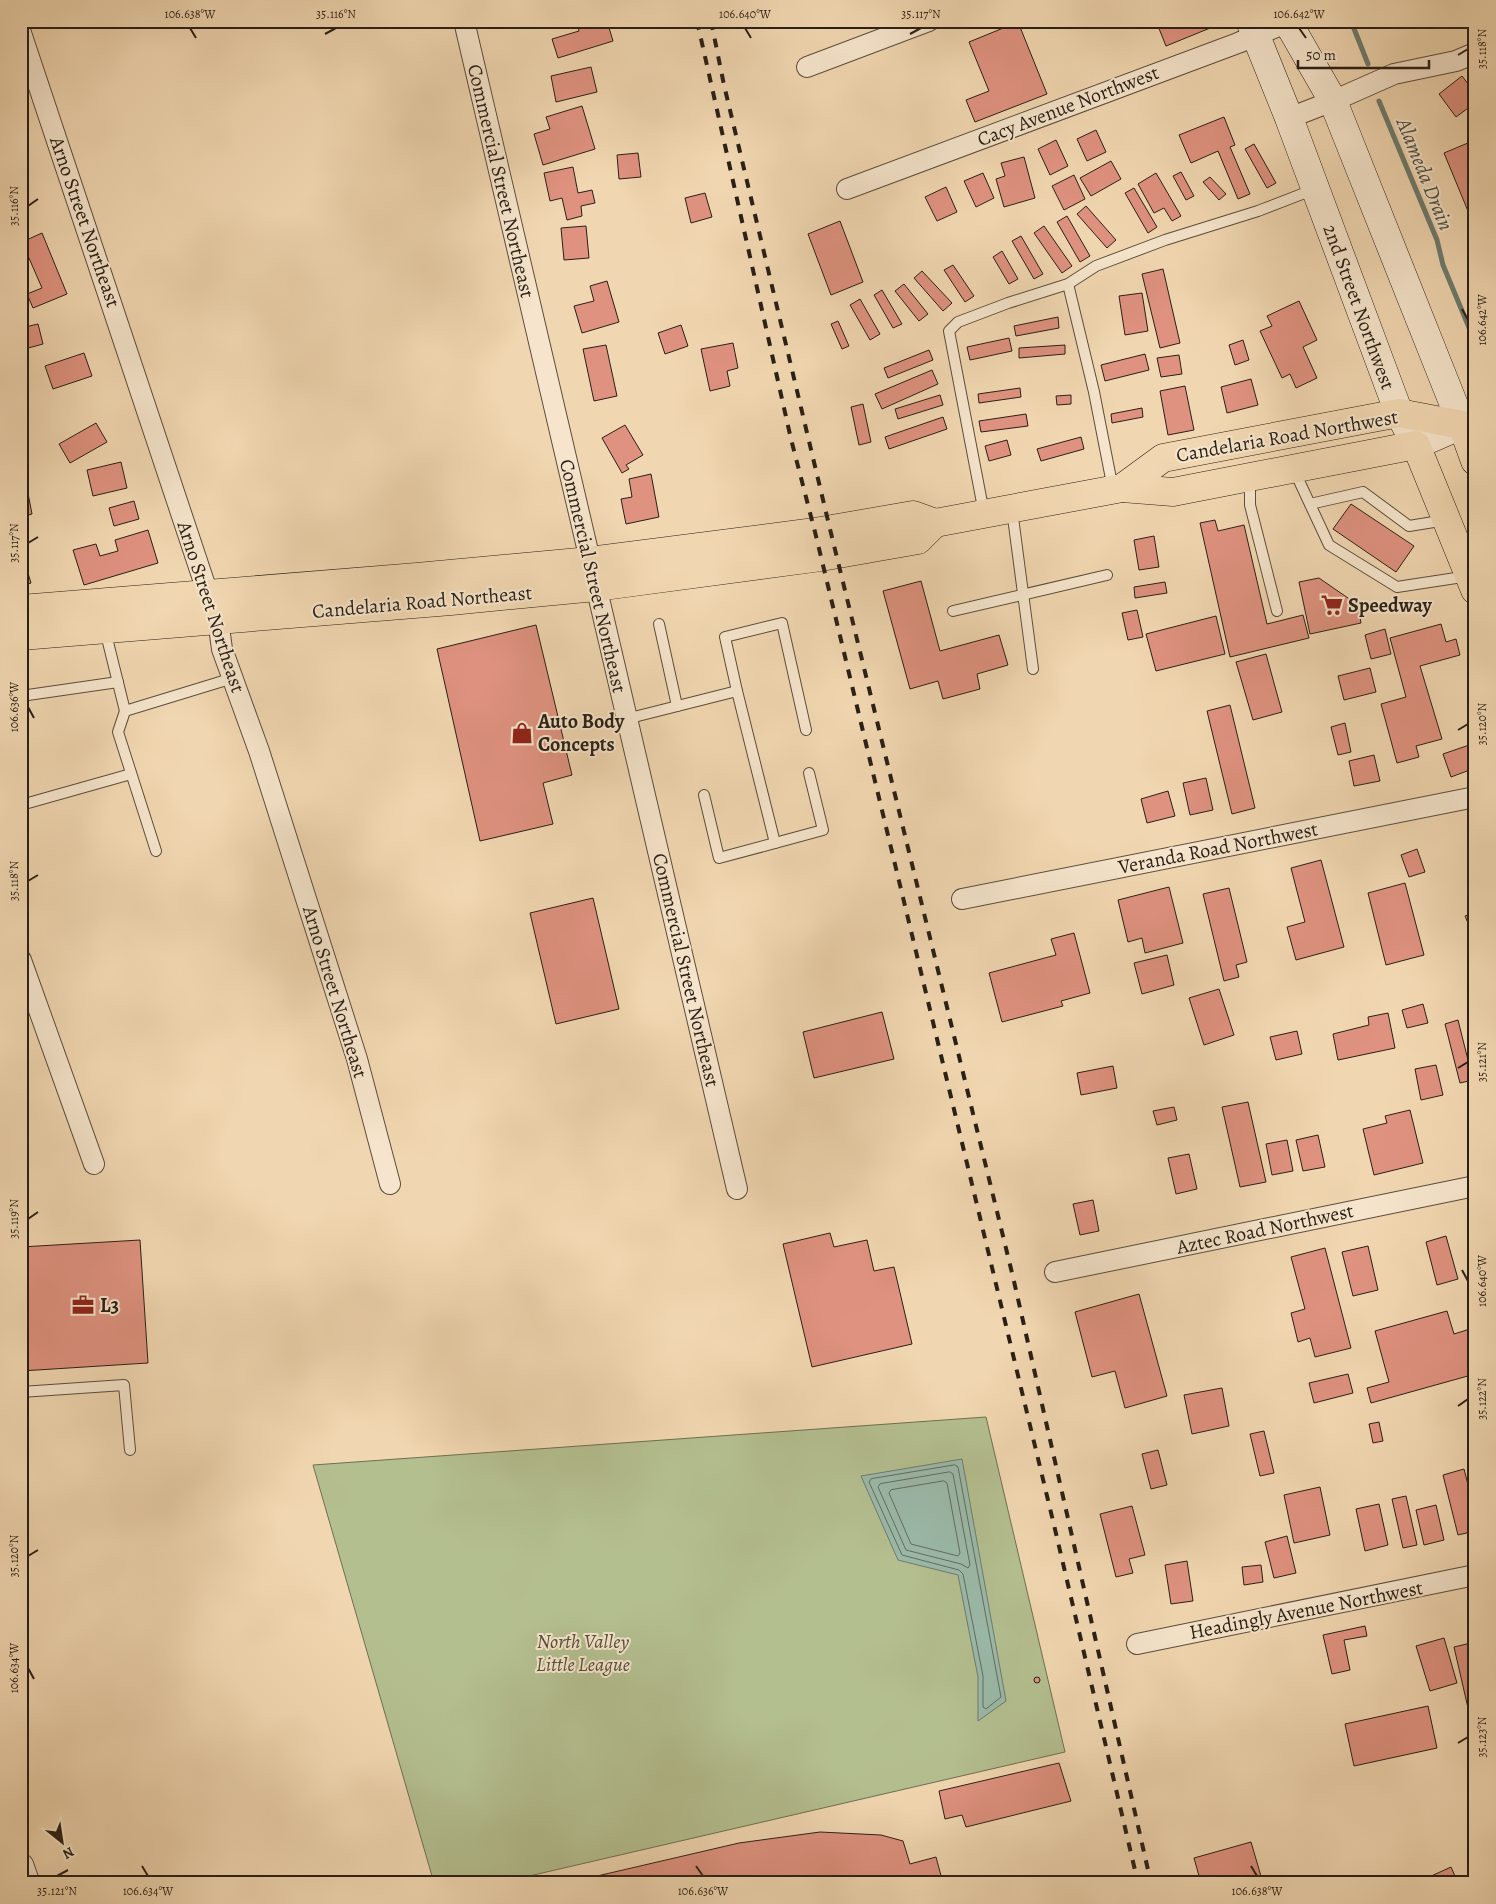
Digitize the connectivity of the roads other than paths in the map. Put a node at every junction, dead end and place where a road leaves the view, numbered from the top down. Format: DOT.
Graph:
graph roads {
  1 [pos="464,21"];
  2 [pos="929,21"];
  3 [pos="1288,22"];
  4 [pos="1253,29"];
  5 [pos="21,32"];
  6 [pos="1475,53"];
  7 [pos="807,67"];
  8 [pos="1332,101"];
  9 [pos="1289,118"];
  10 [pos="847,189"];
  11 [pos="1316,189"];
  12 [pos="1068,284"];
  13 [pos="1399,413"];
  14 [pos="1468,423"];
  15 [pos="1416,446"];
  16 [pos="1475,461"];
  17 [pos="1294,469"];
  18 [pos="1250,477"];
  19 [pos="1118,489"];
  20 [pos="1310,504"];
  21 [pos="1012,509"];
  22 [pos="984,514"];
  23 [pos="1446,520"];
  24 [pos="818,544"];
  25 [pos="590,561"];
  26 [pos="1107,576"];
  27 [pos="1472,583"];
  28 [pos="596,587"];
  29 [pos="208,594"];
  30 [pos="1024,595"];
  31 [pos="21,609"];
  32 [pos="953,611"];
  33 [pos="1277,612"];
  34 [pos="218,620"];
  35 [pos="659,624"];
  36 [pos="105,629"];
  37 [pos="21,636"];
  38 [pos="1033,669"];
  39 [pos="233,678"];
  40 [pos="118,682"];
  41 [pos="737,691"];
  42 [pos="21,696"];
  43 [pos="677,706"];
  44 [pos="125,711"];
  45 [pos="626,719"];
  46 [pos="806,730"];
  47 [pos="809,773"];
  48 [pos="131,774"];
  49 [pos="704,795"];
  50 [pos="1475,796"];
  51 [pos="21,805"];
  52 [pos="775,843"];
  53 [pos="156,851"];
  54 [pos="962,899"];
  55 [pos="21,960"];
  56 [pos="94,1164"];
  57 [pos="390,1184"];
  58 [pos="1475,1186"];
  59 [pos="737,1189"];
  60 [pos="1055,1272"];
  61 [pos="21,1392"];
  62 [pos="130,1450"];
  63 [pos="1475,1576"];
  64 [pos="1137,1644"];
  65 [pos="21,1866"];
  66 [pos="27,1883"];
  1 -- 25 [label="street, Commercial Street Northeast"];
  2 -- 7 [label="street"];
  3 -- 4 [label="street, Cacy Avenue Northwest"];
  3 -- 8 [label="main road"];
  4 -- 9 [label="main road, 2nd Street Northwest"];
  4 -- 10 [label="street, Cacy Avenue Northwest"];
  5 -- 29 [label="street, Arno Street Northeast"];
  6 -- 8 [label="street"];
  8 -- 9 [label="street"];
  8 -- 14 [label="main road"];
  9 -- 11 [label="main road, 2nd Street Northwest"];
  11 -- 12 [label="lane"];
  11 -- 13 [label="main road, 2nd Street Northwest"];
  12 -- 19 [label="lane"];
  12 -- 22 [label="lane"];
  13 -- 14 [label="main road, Candelaria Road Northwest"];
  13 -- 15 [label="main road, 2nd Street Northwest"];
  13 -- 19 [label="main road, Candelaria Road Northwest"];
  14 -- 15 [label="main road, Candelaria Road Northwest"];
  14 -- 16 [label="main road"];
  15 -- 17 [label="main road, Candelaria Road Northwest"];
  15 -- 23 [label="main road, 2nd Street Northwest"];
  17 -- 18 [label="main road, Candelaria Road Northwest"];
  17 -- 20 [label="lane"];
  18 -- 19 [label="main road, Candelaria Road Northwest"];
  18 -- 33 [label="lane"];
  19 -- 21 [label="main road, Candelaria Road Northwest"];
  20 -- 23 [label="lane"];
  20 -- 27 [label="lane"];
  21 -- 22 [label="main road, Candelaria Road Northwest"];
  21 -- 30 [label="lane"];
  22 -- 24 [label="main road, Candelaria Road Northwest"];
  23 -- 27 [label="main road, 2nd Street Northwest"];
  24 -- 25 [label="main road, Candelaria Road Northeast"];
  24 -- 28 [label="main road, Candelaria Road Northeast"];
  25 -- 28 [label="street, Commercial Street Northeast"];
  25 -- 29 [label="main road, Candelaria Road Northeast"];
  26 -- 30 [label="lane"];
  28 -- 34 [label="main road, Candelaria Road Northeast"];
  28 -- 45 [label="street, Commercial Street Northeast"];
  29 -- 31 [label="main road, Candelaria Road Northeast"];
  29 -- 34 [label="street, Arno Street Northeast"];
  30 -- 32 [label="lane"];
  30 -- 38 [label="lane"];
  34 -- 36 [label="main road, Candelaria Road Northeast"];
  34 -- 39 [label="street, Arno Street Northeast"];
  35 -- 43 [label="lane"];
  36 -- 37 [label="main road, Candelaria Road Northeast"];
  36 -- 40 [label="lane"];
  39 -- 44 [label="lane"];
  39 -- 57 [label="street, Arno Street Northeast"];
  40 -- 42 [label="lane"];
  40 -- 44 [label="lane"];
  41 -- 43 [label="lane"];
  41 -- 46 [label="lane"];
  41 -- 52 [label="lane"];
  43 -- 45 [label="lane"];
  44 -- 48 [label="lane"];
  45 -- 59 [label="street, Commercial Street Northeast"];
  47 -- 52 [label="lane"];
  48 -- 51 [label="lane"];
  48 -- 53 [label="lane"];
  49 -- 52 [label="lane"];
  50 -- 54 [label="street, Veranda Road Northwest"];
  55 -- 56 [label="street"];
  58 -- 60 [label="street, Aztec Road Northwest"];
  61 -- 62 [label="lane"];
  63 -- 64 [label="street, Headingly Avenue Northwest"];
  65 -- 66 [label="street"];
}
